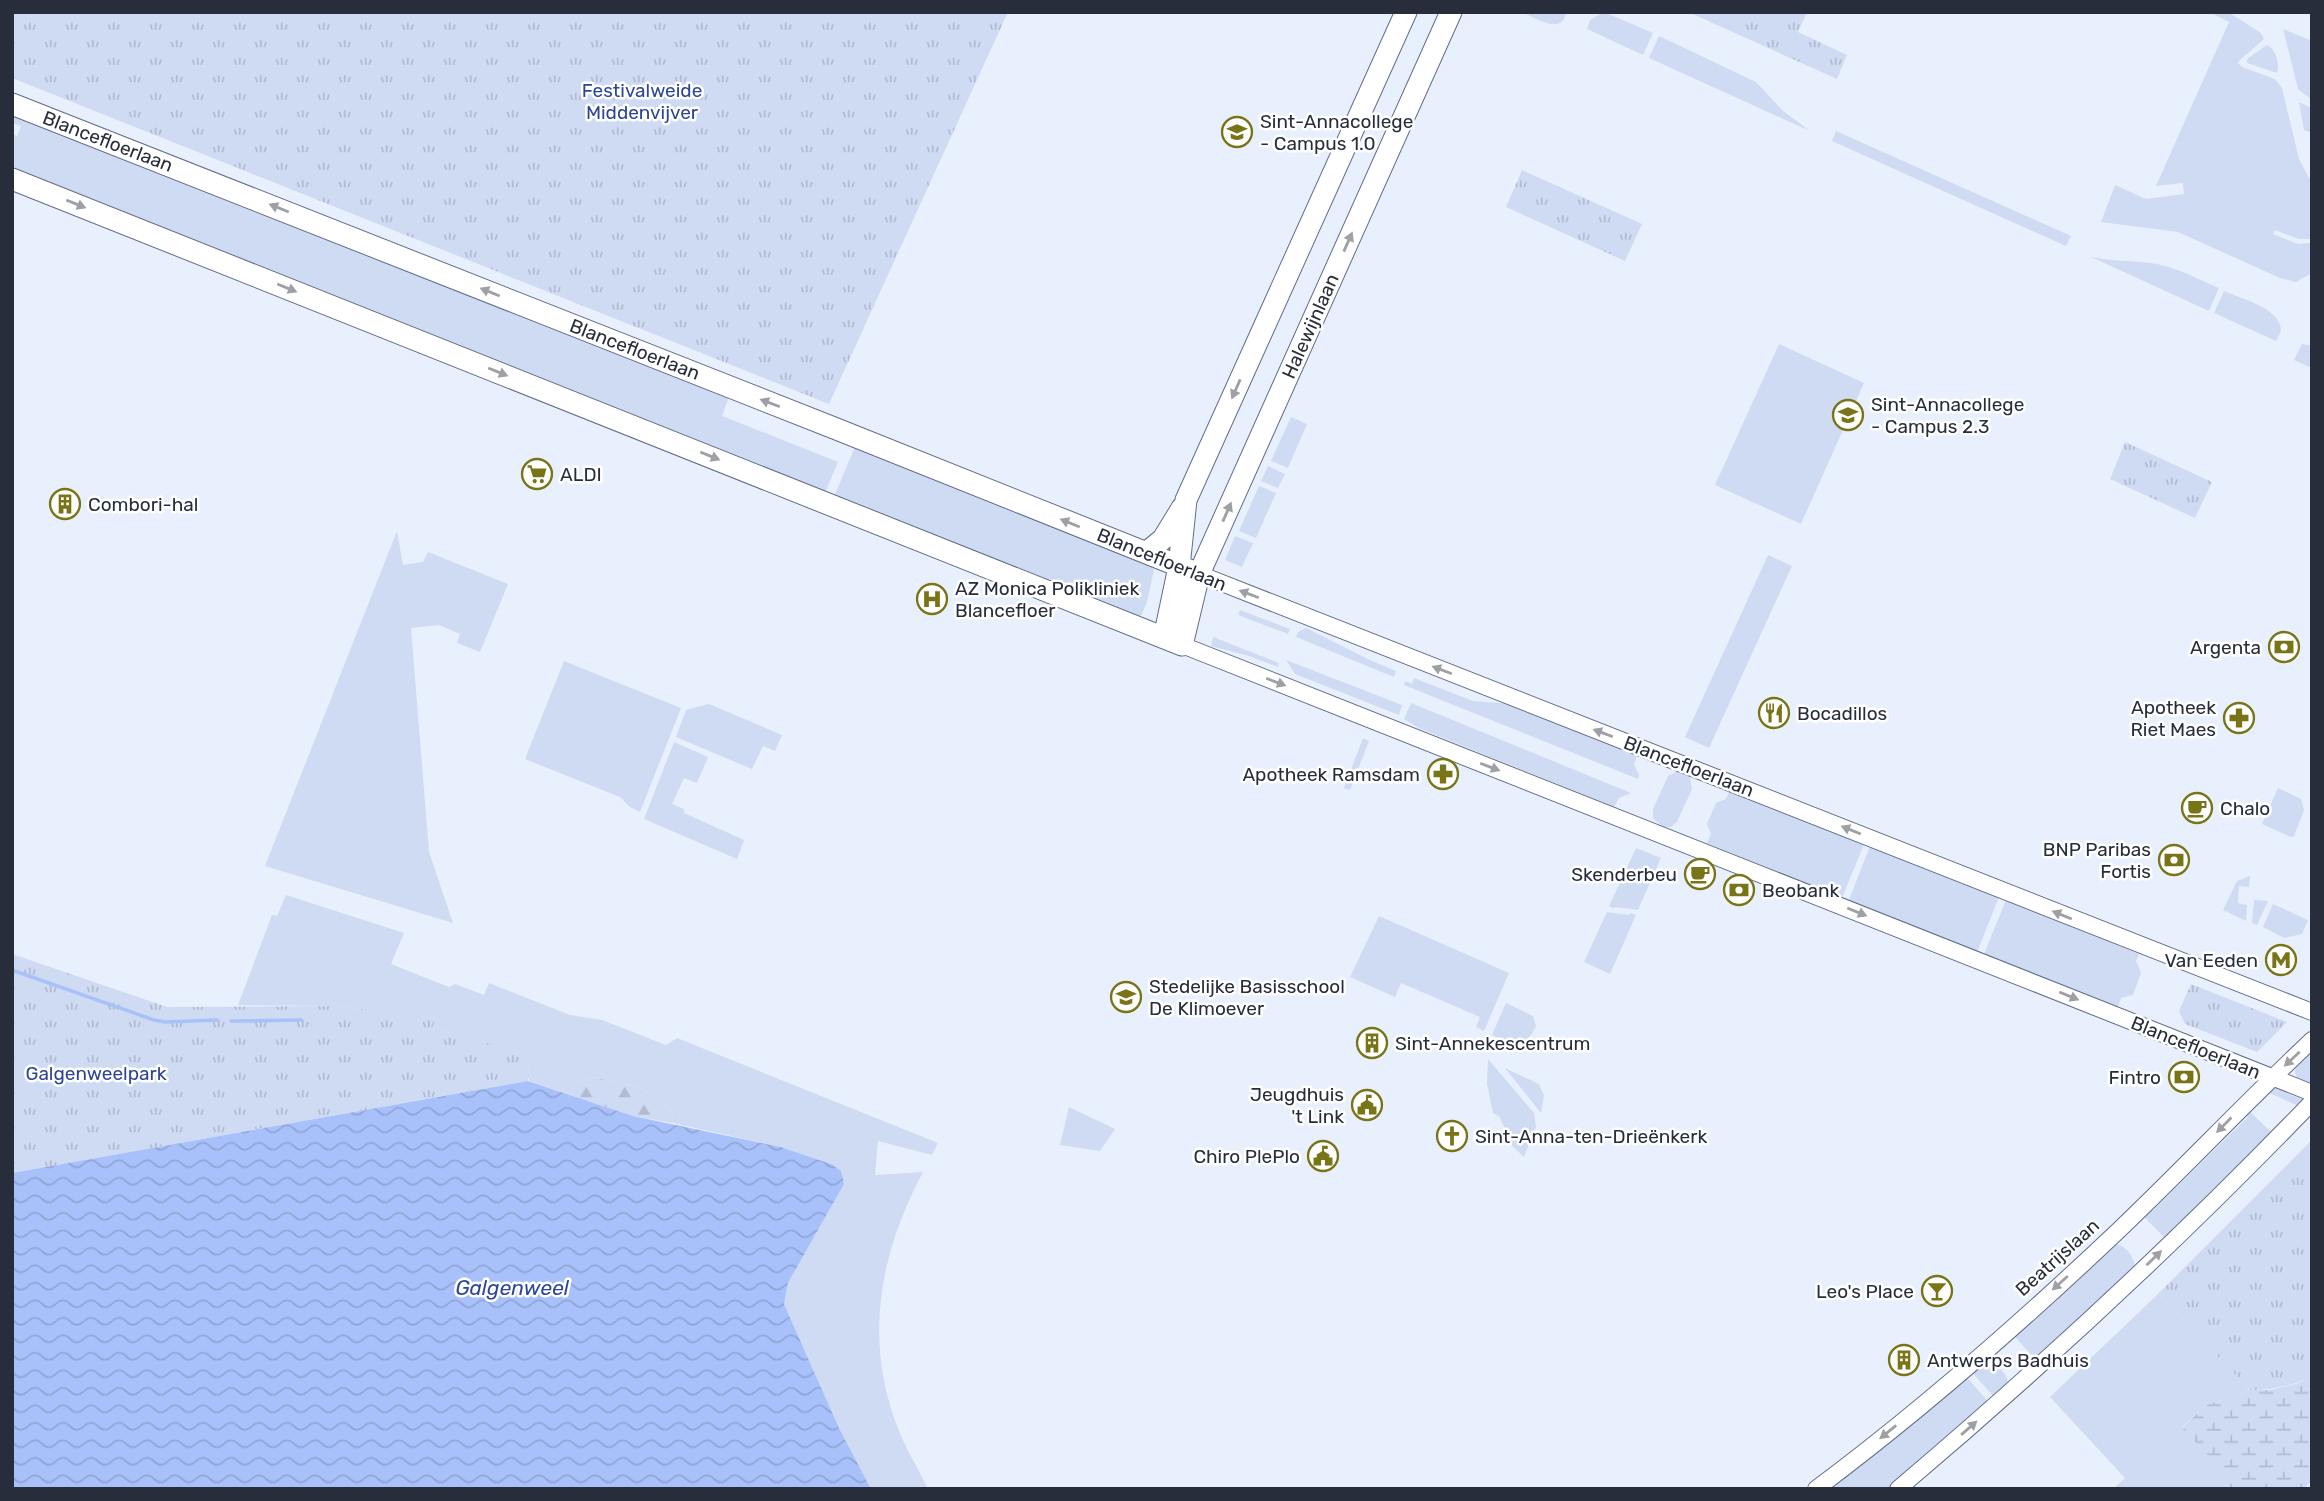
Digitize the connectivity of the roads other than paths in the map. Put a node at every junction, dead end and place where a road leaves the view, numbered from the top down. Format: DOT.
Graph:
graph roads {
  1 [pos="1406,12"];
  2 [pos="1451,12"];
  3 [pos="12,104"];
  4 [pos="12,178"];
  5 [pos="1186,500"];
  6 [pos="1146,553"];
  7 [pos="1189,570"];
  8 [pos="1173,641"];
  9 [pos="2312,1012"];
  10 [pos="2312,1040"];
  11 [pos="2272,1077"];
  12 [pos="2312,1093"];
  13 [pos="2312,1101"];
  14 [pos="1816,1489"];
  15 [pos="1898,1489"];
  1 -- 5 [label="main road, Halewijnlaan, one-way"];
  7 -- 2 [label="main road, Halewijnlaan, one-way"];
  6 -- 3 [label="main road, Blancefloerlaan, one-way"];
  4 -- 8 [label="main road, Blancefloerlaan, one-way"];
  5 -- 6 [label="main road, Halewijnlaan"];
  5 -- 7 [label="main road, Halewijnlaan"];
  6 -- 7 [label="main road, Blancefloerlaan"];
  7 -- 8 [label="main road, Halewijnlaan"];
  9 -- 7 [label="street, Blancefloerlaan, one-way"];
  8 -- 11 [label="street, Blancefloerlaan, one-way"];
  10 -- 11 [label="street, Beatrijslaan, one-way"];
  11 -- 12 [label="street, Blancefloerlaan"];
  11 -- 14 [label="street, Beatrijslaan, one-way"];
  15 -- 13 [label="street, one-way"];
}
